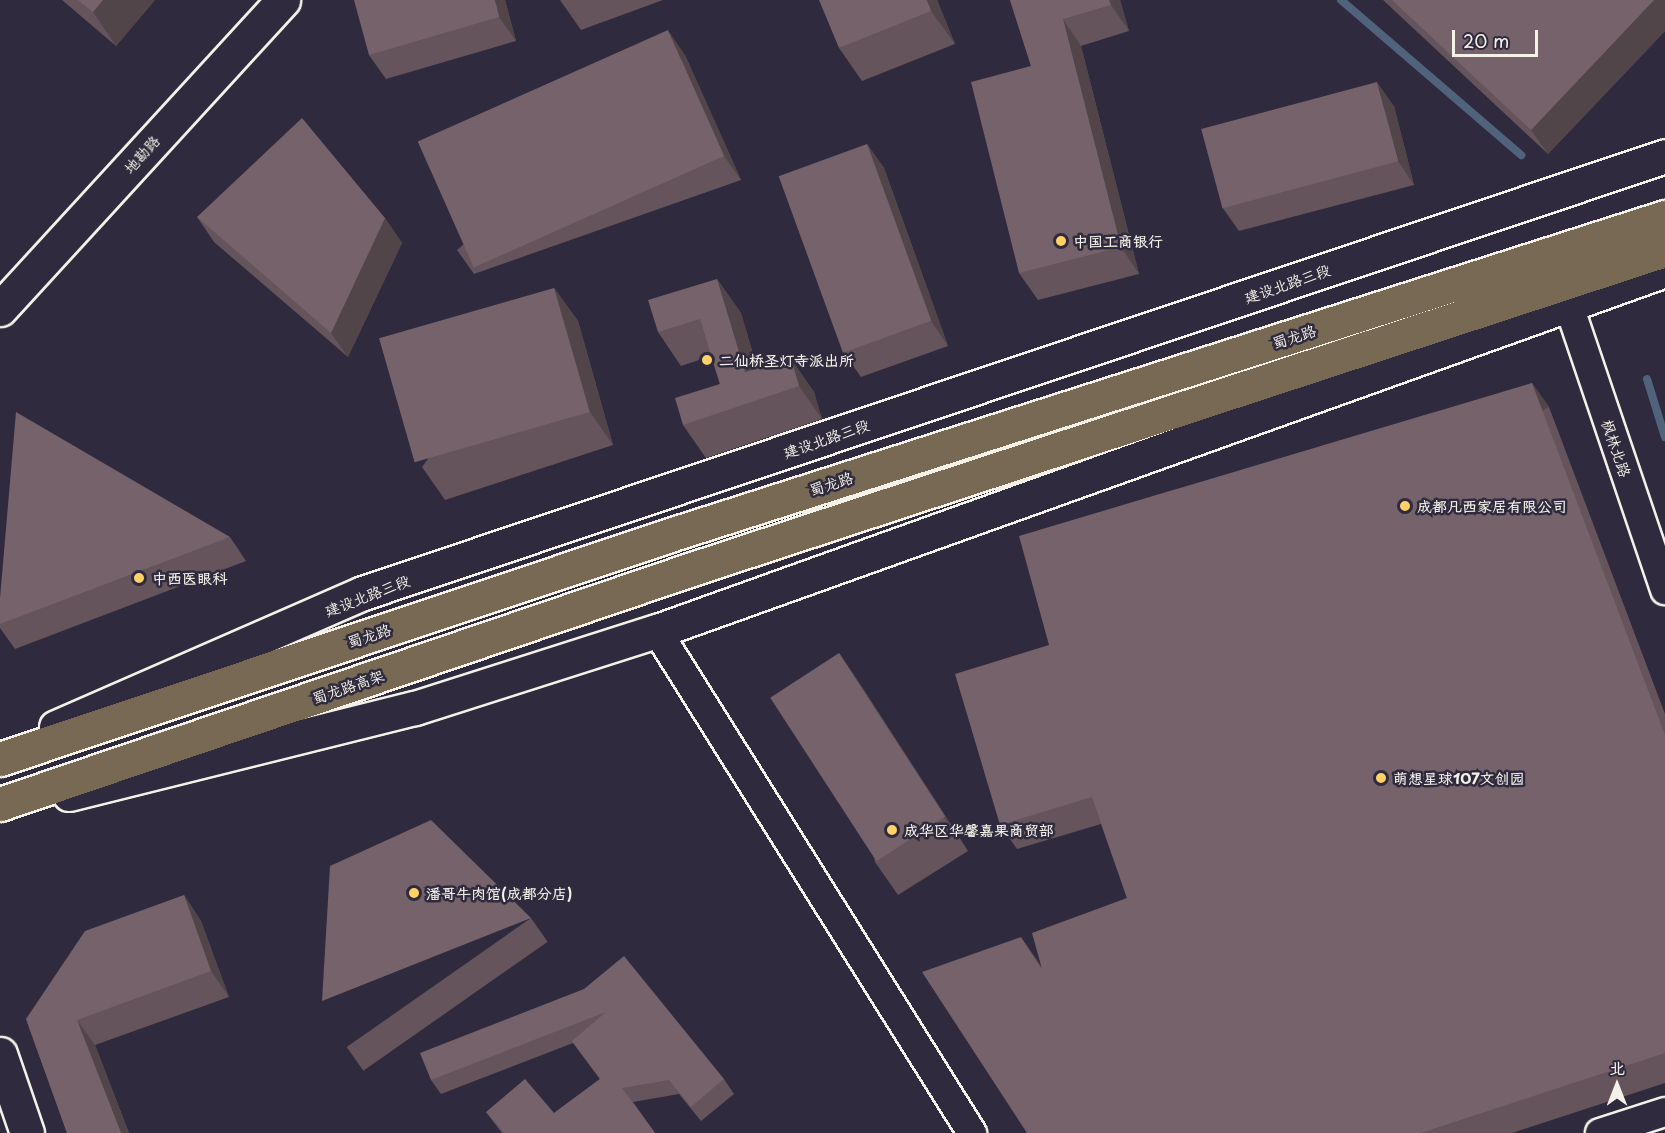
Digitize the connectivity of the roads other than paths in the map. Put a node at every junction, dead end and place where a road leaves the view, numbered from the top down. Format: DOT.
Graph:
graph roads {
  1 [pos="283,0"];
  2 [pos="1665,156"];
  3 [pos="1665,217"];
  4 [pos="1665,250"];
  5 [pos="1665,270"];
  6 [pos="1569,306"];
  7 [pos="0,309"];
  8 [pos="1665,590"];
  9 [pos="657,631"];
  10 [pos="0,751"];
  11 [pos="0,759"];
  12 [pos="0,804"];
  13 [pos="0,811"];
  14 [pos="0,1054"];
  15 [pos="1665,1112"];
  16 [pos="27,1133"];
  17 [pos="972,1133"];
  18 [pos="1600,1133"];
  1 -- 7 [label="main road, 地勘路"];
  2 -- 10 [label="main road, 建设北路三段"];
  3 -- 11 [label="main road, 蜀龙路"];
  4 -- 12 [label="main road, 蜀龙路高架"];
  5 -- 6 [label="main road"];
  6 -- 8 [label="street, 枫林北路"];
  6 -- 9 [label="main road"];
  9 -- 13 [label="main road"];
  9 -- 17 [label="street"];
  14 -- 16 [label="main road"];
  15 -- 18 [label="street"];
}
